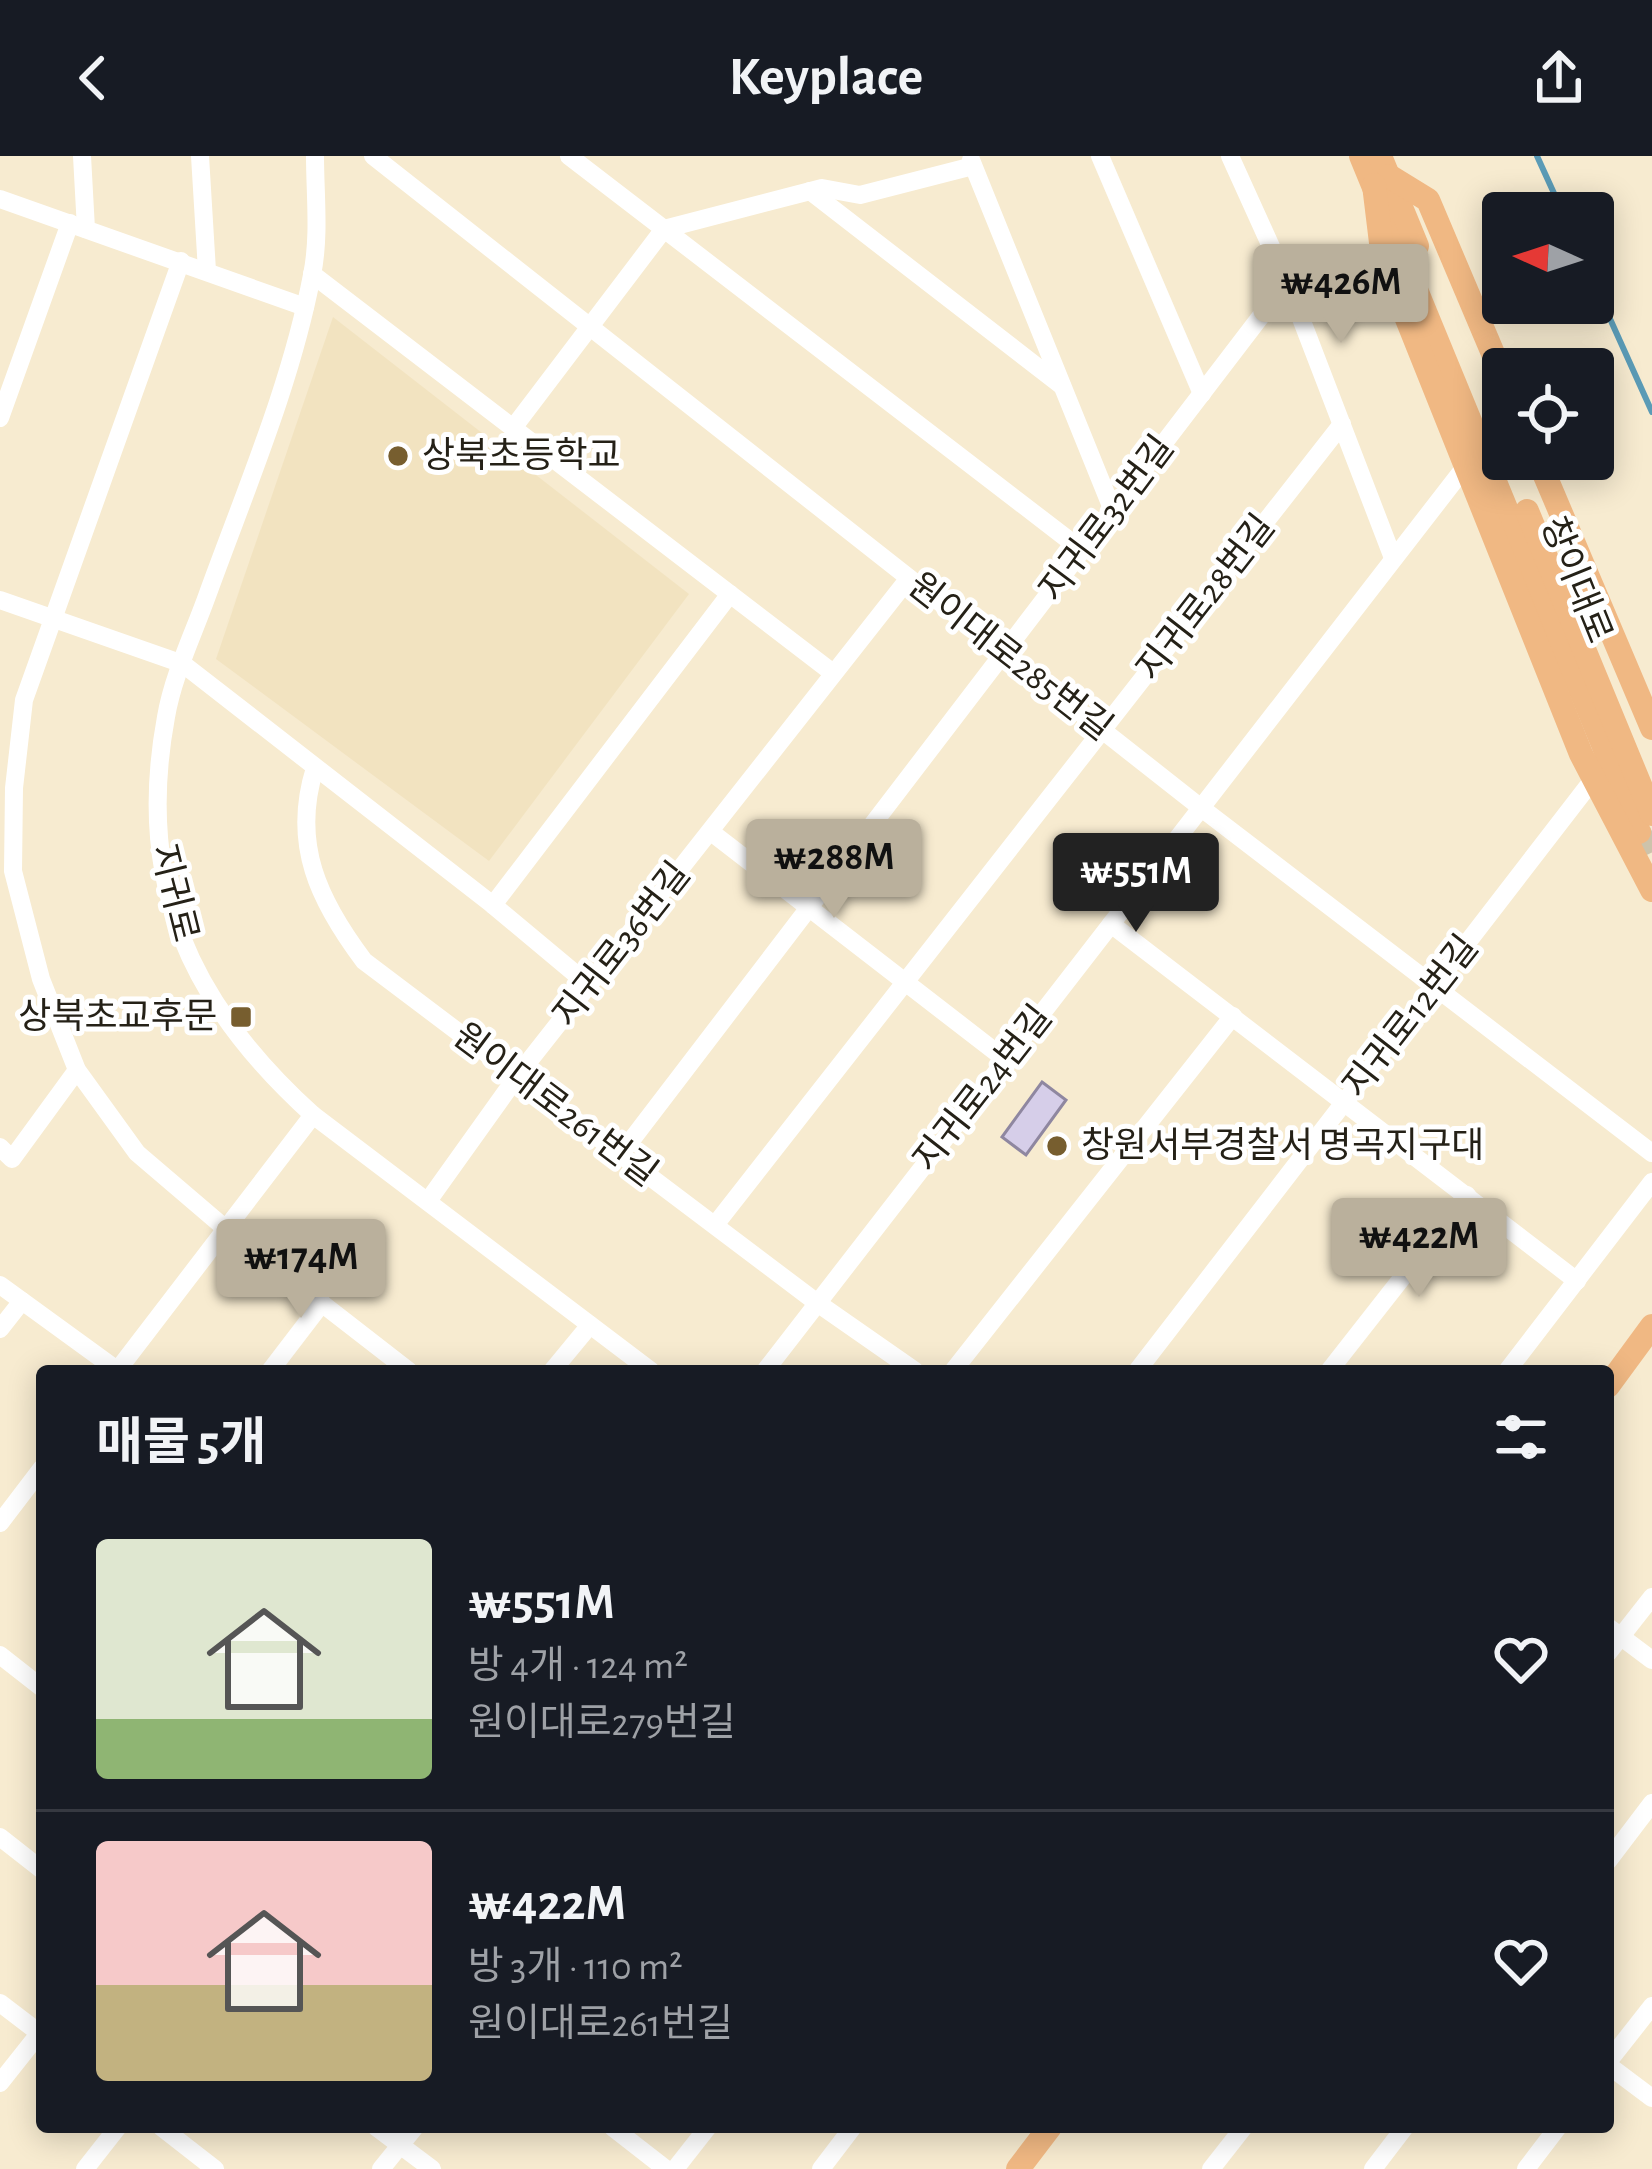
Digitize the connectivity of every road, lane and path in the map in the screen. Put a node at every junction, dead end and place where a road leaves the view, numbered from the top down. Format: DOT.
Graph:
graph roads {
  1 [pos="82,156"];
  2 [pos="200,156"];
  3 [pos="315,156"];
  4 [pos="373,156"];
  5 [pos="569,156"];
  6 [pos="1100,156"];
  7 [pos="1230,156"];
  8 [pos="1361,156"];
  9 [pos="972,161"];
  10 [pos="1381,172"];
  11 [pos="810,191"];
  12 [pos="0,199"];
  13 [pos="78,226"];
  14 [pos="664,229"];
  15 [pos="182,261"];
  16 [pos="207,271"];
  17 [pos="313,274"];
  18 [pos="1287,282"];
  19 [pos="305,307"];
  20 [pos="592,328"];
  21 [pos="1491,348"];
  22 [pos="1063,386"];
  23 [pos="1202,394"];
  24 [pos="1482,405"];
  25 [pos="0,418"];
  26 [pos="1342,424"];
  27 [pos="513,428"];
  28 [pos="1465,466"];
  29 [pos="1513,480"];
  30 [pos="1547,480"];
  31 [pos="1114,511"];
  32 [pos="1083,551"];
  33 [pos="1393,558"];
  34 [pos="910,578"];
  35 [pos="730,594"];
  36 [pos="0,600"];
  37 [pos="53,620"];
  38 [pos="1005,654"];
  39 [pos="183,664"];
  40 [pos="833,673"];
  41 [pos="1652,728"];
  42 [pos="1102,730"];
  43 [pos="315,768"];
  44 [pos="1595,776"];
  45 [pos="1201,807"];
  46 [pos="1646,823"];
  47 [pos="711,832"];
  48 [pos="1645,866"];
  49 [pos="6,872"];
  50 [pos="1652,890"];
  51 [pos="493,905"];
  52 [pos="811,906"];
  53 [pos="1111,924"];
  54 [pos="908,983"];
  55 [pos="590,986"];
  56 [pos="1436,986"];
  57 [pos="1233,1016"];
  58 [pos="1006,1060"];
  59 [pos="77,1070"];
  60 [pos="518,1076"];
  61 [pos="1346,1101"];
  62 [pos="313,1115"];
  63 [pos="6,1153"];
  64 [pos="1652,1153"];
  65 [pos="620,1155"];
  66 [pos="0,1176"];
  67 [pos="1652,1183"];
  68 [pos="1467,1195"];
  69 [pos="428,1202"];
  70 [pos="715,1225"];
  71 [pos="226,1229"];
  72 [pos="1576,1281"];
  73 [pos="0,1285"];
  74 [pos="22,1301"];
  75 [pos="817,1302"];
  76 [pos="322,1304"];
  77 [pos="590,1325"];
  78 [pos="1652,1326"];
  79 [pos="0,1329"];
  80 [pos="109,1365"];
  81 [pos="122,1365"];
  82 [pos="275,1365"];
  83 [pos="401,1365"];
  84 [pos="558,1365"];
  85 [pos="643,1365"];
  86 [pos="770,1365"];
  87 [pos="906,1365"];
  88 [pos="958,1365"];
  89 [pos="1142,1365"];
  90 [pos="1334,1365"];
  91 [pos="1512,1365"];
  92 [pos="1614,1378"];
  93 [pos="36,1476"];
  94 [pos="0,1523"];
  95 [pos="1652,1597"];
  96 [pos="1614,1631"];
  97 [pos="0,1655"];
  98 [pos="1652,1660"];
  99 [pos="36,1676"];
  100 [pos="1652,1803"];
  101 [pos="0,1837"];
  102 [pos="1614,1853"];
  103 [pos="36,1865"];
  104 [pos="0,2002"];
  105 [pos="1652,2006"];
  106 [pos="36,2029"];
  107 [pos="36,2039"];
  108 [pos="1614,2056"];
  109 [pos="1614,2069"];
  110 [pos="0,2083"];
  111 [pos="1652,2098"];
  112 [pos="113,2133"];
  113 [pos="169,2133"];
  114 [pos="384,2133"];
  115 [pos="410,2133"];
  116 [pos="620,2133"];
  117 [pos="703,2133"];
  118 [pos="849,2133"];
  119 [pos="1045,2133"];
  120 [pos="1239,2133"];
  121 [pos="1400,2133"];
  122 [pos="1553,2133"];
  123 [pos="400,2146"];
  124 [pos="86,2169"];
  125 [pos="215,2169"];
  126 [pos="381,2169"];
  127 [pos="432,2169"];
  128 [pos="666,2169"];
  129 [pos="675,2169"];
  130 [pos="821,2169"];
  131 [pos="1018,2169"];
  132 [pos="1210,2169"];
  133 [pos="1373,2169"];
  134 [pos="1526,2169"];
  1 -- 13 [label="street"];
  2 -- 16 [label="street"];
  3 -- 17 [label="street, 지귀로"];
  4 -- 20 [label="street, 원이대로285번길"];
  5 -- 14 [label="street"];
  6 -- 23 [label="street"];
  7 -- 18 [label="street"];
  8 -- 10 [label="main road, 창이대로"];
  9 -- 11 [label="street"];
  9 -- 22 [label="street"];
  10 -- 21 [label="main road"];
  10 -- 24 [label="main road, 창이대로"];
  10 -- 28 [label="main road"];
  10 -- 46 [label="main road, 창이대로"];
  11 -- 14 [label="street"];
  11 -- 22 [label="street"];
  12 -- 13 [label="street"];
  13 -- 15 [label="street"];
  13 -- 25 [label="street"];
  14 -- 20 [label="street"];
  14 -- 32 [label="street"];
  15 -- 16 [label="street"];
  15 -- 37 [label="street"];
  16 -- 19 [label="street"];
  17 -- 19 [label="street, 지귀로"];
  17 -- 27 [label="street"];
  18 -- 23 [label="street, 지귀로32번길"];
  18 -- 26 [label="street"];
  19 -- 39 [label="street, 지귀로"];
  20 -- 27 [label="street"];
  20 -- 34 [label="street, 원이대로285번길"];
  22 -- 31 [label="street"];
  23 -- 31 [label="street, 지귀로32번길"];
  26 -- 33 [label="street"];
  26 -- 42 [label="street, 지귀로28번길"];
  27 -- 35 [label="street"];
  28 -- 33 [label="street, 지귀로24번길"];
  28 -- 44 [label="main road"];
  29 -- 46 [label="main road, 창이대로"];
  30 -- 41 [label="main road"];
  31 -- 32 [label="street, 지귀로32번길"];
  32 -- 38 [label="street, 지귀로32번길"];
  33 -- 45 [label="street, 지귀로24번길"];
  34 -- 38 [label="street, 원이대로285번길"];
  34 -- 40 [label="street, 지귀로36번길"];
  35 -- 40 [label="street"];
  35 -- 51 [label="street"];
  36 -- 37 [label="street"];
  37 -- 39 [label="street"];
  37 -- 49 [label="street"];
  38 -- 42 [label="street, 원이대로285번길"];
  38 -- 52 [label="street, 지귀로32번길"];
  39 -- 43 [label="street"];
  39 -- 62 [label="street, 지귀로"];
  40 -- 47 [label="street, 지귀로36번길"];
  42 -- 45 [label="street, 원이대로285번길"];
  42 -- 54 [label="street, 지귀로28번길"];
  43 -- 51 [label="street"];
  43 -- 60 [label="street, 원이대로261번길"];
  44 -- 48 [label="main road"];
  44 -- 56 [label="street, 지귀로12번길"];
  45 -- 53 [label="street, 지귀로24번길"];
  45 -- 56 [label="street, 원이대로285번길"];
  47 -- 52 [label="street"];
  47 -- 55 [label="street, 지귀로36번길"];
  48 -- 50 [label="main road"];
  49 -- 59 [label="street"];
  51 -- 55 [label="street"];
  52 -- 54 [label="street"];
  52 -- 65 [label="street, 지귀로32번길"];
  53 -- 57 [label="street"];
  53 -- 58 [label="street, 지귀로24번길"];
  54 -- 58 [label="street"];
  54 -- 70 [label="street, 지귀로28번길"];
  55 -- 60 [label="street, 지귀로36번길"];
  56 -- 61 [label="street, 지귀로12번길"];
  56 -- 64 [label="street, 원이대로285번길"];
  57 -- 61 [label="street"];
  57 -- 88 [label="street"];
  58 -- 75 [label="street, 지귀로24번길"];
  59 -- 63 [label="street"];
  59 -- 71 [label="street"];
  60 -- 65 [label="street, 원이대로261번길"];
  60 -- 69 [label="street, 지귀로36번길"];
  61 -- 68 [label="street"];
  61 -- 89 [label="street, 지귀로12번길"];
  62 -- 69 [label="street, 지귀로"];
  62 -- 71 [label="street"];
  63 -- 66 [label="street"];
  65 -- 70 [label="street, 원이대로261번길"];
  67 -- 72 [label="street"];
  68 -- 72 [label="street"];
  68 -- 90 [label="street"];
  69 -- 77 [label="street, 지귀로"];
  70 -- 75 [label="street, 원이대로261번길"];
  71 -- 76 [label="street"];
  71 -- 81 [label="street"];
  72 -- 91 [label="street"];
  73 -- 74 [label="street"];
  74 -- 79 [label="street"];
  74 -- 80 [label="street"];
  75 -- 86 [label="street, 지귀로24번길"];
  75 -- 87 [label="street, 원이대로261번길"];
  76 -- 82 [label="street"];
  76 -- 83 [label="street"];
  77 -- 84 [label="street"];
  77 -- 85 [label="street, 지귀로"];
  78 -- 92 [label="main road"];
  93 -- 94 [label="street"];
  95 -- 96 [label="street"];
  96 -- 98 [label="street"];
  97 -- 99 [label="street"];
  100 -- 102 [label="street"];
  101 -- 103 [label="street"];
  104 -- 106 [label="street"];
  105 -- 108 [label="street"];
  107 -- 110 [label="street"];
  109 -- 111 [label="street"];
  112 -- 124 [label="street"];
  113 -- 125 [label="street"];
  114 -- 123 [label="street"];
  115 -- 123 [label="street"];
  116 -- 128 [label="street"];
  117 -- 129 [label="street"];
  118 -- 130 [label="street"];
  119 -- 131 [label="main road"];
  120 -- 132 [label="street"];
  121 -- 133 [label="street"];
  122 -- 134 [label="street"];
  123 -- 126 [label="street"];
  123 -- 127 [label="street"];
}
